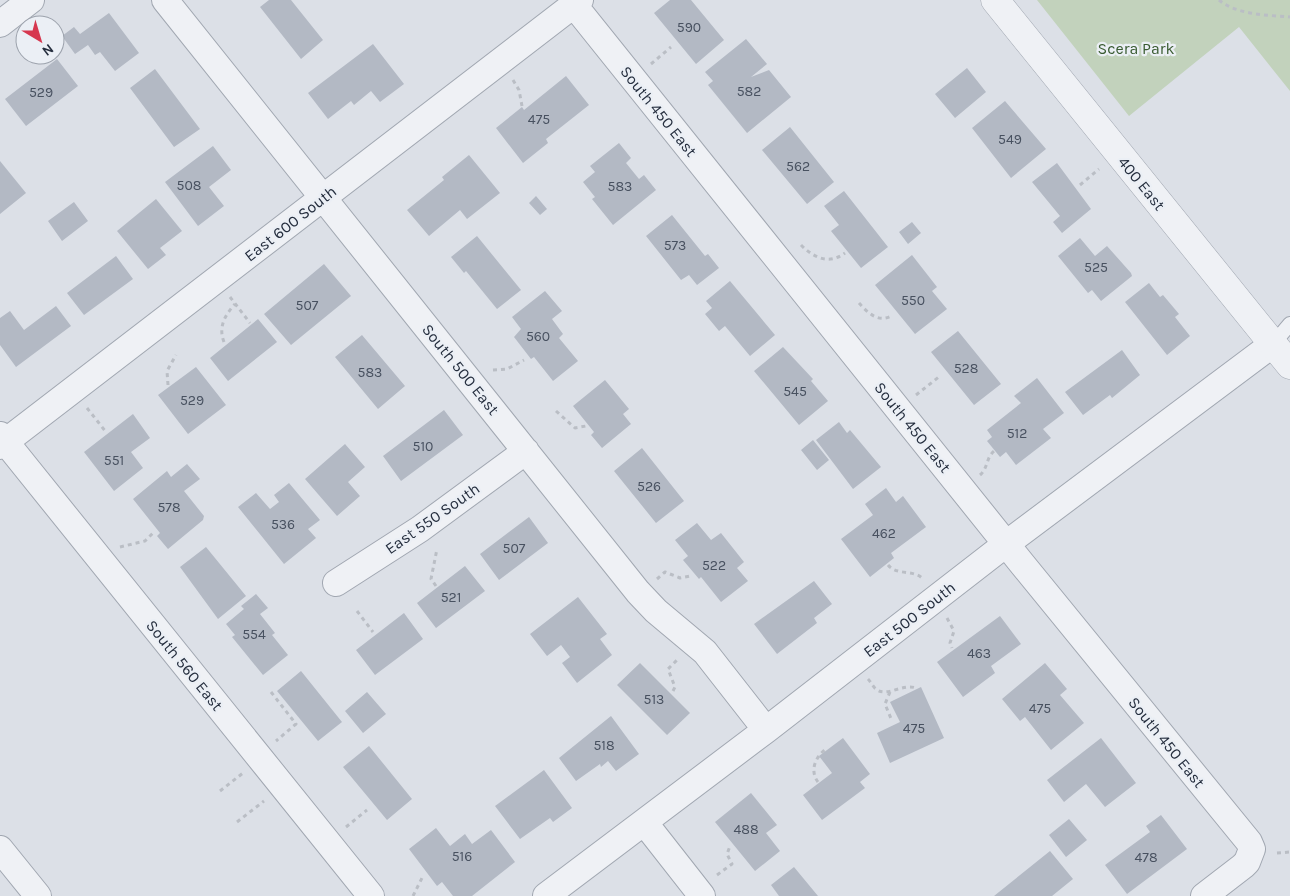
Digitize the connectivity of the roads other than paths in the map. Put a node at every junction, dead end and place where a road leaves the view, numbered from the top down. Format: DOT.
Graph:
graph roads {
  1 [pos="31,0"];
  2 [pos="164,0"];
  3 [pos="995,0"];
  4 [pos="577,2"];
  5 [pos="0,24"];
  6 [pos="324,197"];
  7 [pos="1284,344"];
  8 [pos="2,441"];
  9 [pos="526,451"];
  10 [pos="1006,544"];
  11 [pos="336,583"];
  12 [pos="766,730"];
  13 [pos="644,822"];
  14 [pos="0,849"];
  15 [pos="708,886"];
  16 [pos="38,896"];
  17 [pos="371,896"];
  18 [pos="546,896"];
  19 [pos="1204,896"];
  1 -- 5 [label="street"];
  2 -- 6 [label="street, South 500 East"];
  3 -- 7 [label="street, 400 East"];
  4 -- 6 [label="street, East 600 South"];
  4 -- 10 [label="street, South 450 East"];
  6 -- 8 [label="street, East 600 South"];
  6 -- 9 [label="street, South 500 East"];
  7 -- 10 [label="street, East 500 South"];
  8 -- 17 [label="street, South 560 East"];
  9 -- 11 [label="street, East 550 South"];
  9 -- 12 [label="street, South 500 East"];
  10 -- 12 [label="street, East 500 South"];
  10 -- 19 [label="street, South 450 East"];
  12 -- 13 [label="street, East 500 South"];
  13 -- 15 [label="street"];
  13 -- 18 [label="street, East 500 South"];
  14 -- 16 [label="street"];
}
